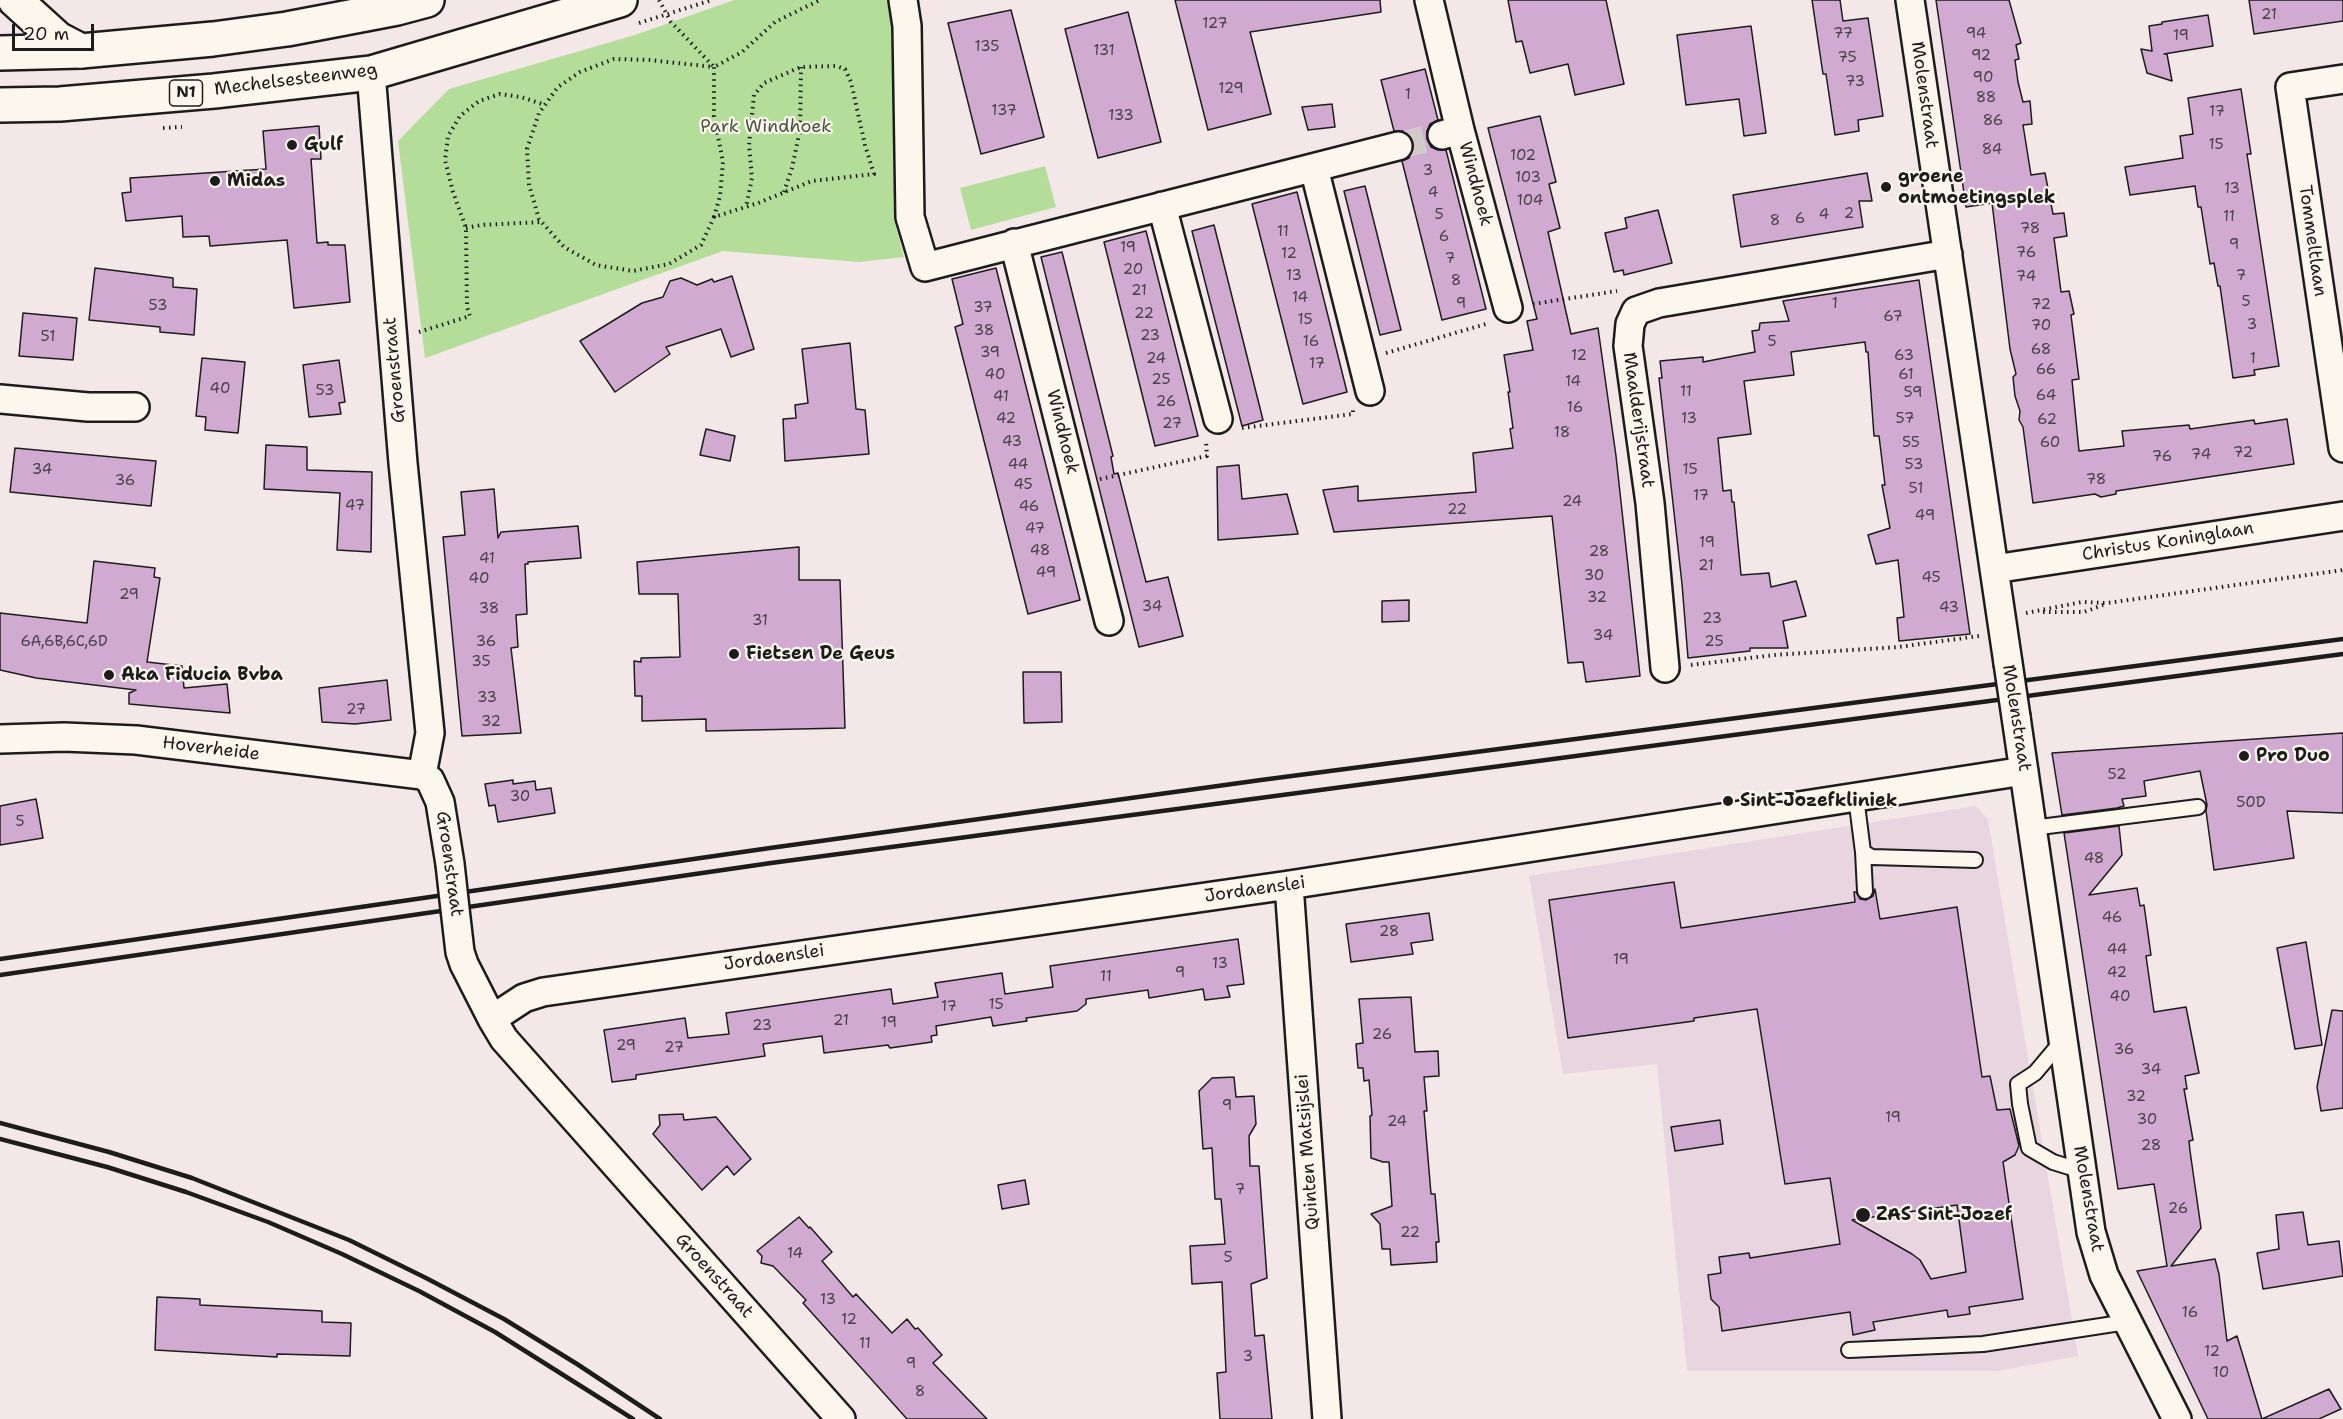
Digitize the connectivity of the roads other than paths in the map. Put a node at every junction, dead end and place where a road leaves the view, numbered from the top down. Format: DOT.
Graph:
graph roads {
  1 [pos="15,0"];
  2 [pos="620,0"];
  3 [pos="903,0"];
  4 [pos="1429,0"];
  5 [pos="1910,0"];
  6 [pos="407,3"];
  7 [pos="81,51"];
  8 [pos="0,53"];
  9 [pos="371,73"];
  10 [pos="2343,79"];
  11 [pos="0,105"];
  12 [pos="1398,146"];
  13 [pos="1314,168"];
  14 [pos="1162,206"];
  15 [pos="1014,243"];
  16 [pos="1948,254"];
  17 [pos="1508,308"];
  18 [pos="1370,391"];
  19 [pos="0,399"];
  20 [pos="135,407"];
  21 [pos="1218,419"];
  22 [pos="2343,448"];
  23 [pos="2343,516"];
  24 [pos="1994,569"];
  25 [pos="1109,621"];
  26 [pos="1665,668"];
  27 [pos="0,739"];
  28 [pos="2024,771"];
  29 [pos="422,775"];
  30 [pos="1856,796"];
  31 [pos="2198,807"];
  32 [pos="2032,828"];
  33 [pos="1863,852"];
  34 [pos="1976,860"];
  35 [pos="1289,885"];
  36 [pos="1865,891"];
  37 [pos="492,1019"];
  38 [pos="2063,1040"];
  39 [pos="2082,1171"];
  40 [pos="2127,1322"];
  41 [pos="1849,1350"];
  42 [pos="841,1419"];
  43 [pos="1327,1419"];
  44 [pos="2177,1419"];
  1 -- 7 [label="main road"];
  2 -- 9 [label="main road, Mechelsesteenweg / N1"];
  3 -- 15 [label="street"];
  4 -- 17 [label="street, Windhoek"];
  5 -- 16 [label="street, Molenstraat"];
  6 -- 7 [label="main road"];
  7 -- 8 [label="main road"];
  9 -- 11 [label="main road, Mechelsesteenweg / N1"];
  9 -- 29 [label="street, Groenstraat"];
  10 -- 22 [label="street, Tommeltlaan"];
  12 -- 13 [label="street"];
  13 -- 14 [label="street"];
  13 -- 18 [label="street"];
  14 -- 15 [label="street"];
  14 -- 21 [label="street"];
  15 -- 25 [label="street, Windhoek"];
  16 -- 24 [label="street, Molenstraat"];
  16 -- 26 [label="street, Maalderijstraat"];
  19 -- 20 [label="street"];
  23 -- 24 [label="street, Christus Koninglaan"];
  24 -- 28 [label="street, Molenstraat, bridge"];
  27 -- 29 [label="street, Hoverheide"];
  28 -- 30 [label="street, Jordaenslei"];
  28 -- 32 [label="street, Molenstraat"];
  29 -- 37 [label="street, Groenstraat, bridge"];
  30 -- 33 [label="lane"];
  30 -- 35 [label="street, Jordaenslei"];
  31 -- 32 [label="lane"];
  32 -- 38 [label="street, Molenstraat"];
  33 -- 34 [label="lane"];
  33 -- 36 [label="lane"];
  35 -- 37 [label="street, Jordaenslei"];
  35 -- 43 [label="street, Quinten Matsijslei"];
  37 -- 42 [label="street, Groenstraat"];
  38 -- 39 [label="street, Molenstraat"];
  38 -- 39 [label="lane"];
  39 -- 40 [label="street, Molenstraat"];
  40 -- 41 [label="lane"];
  40 -- 44 [label="street, Molenstraat"];
}
